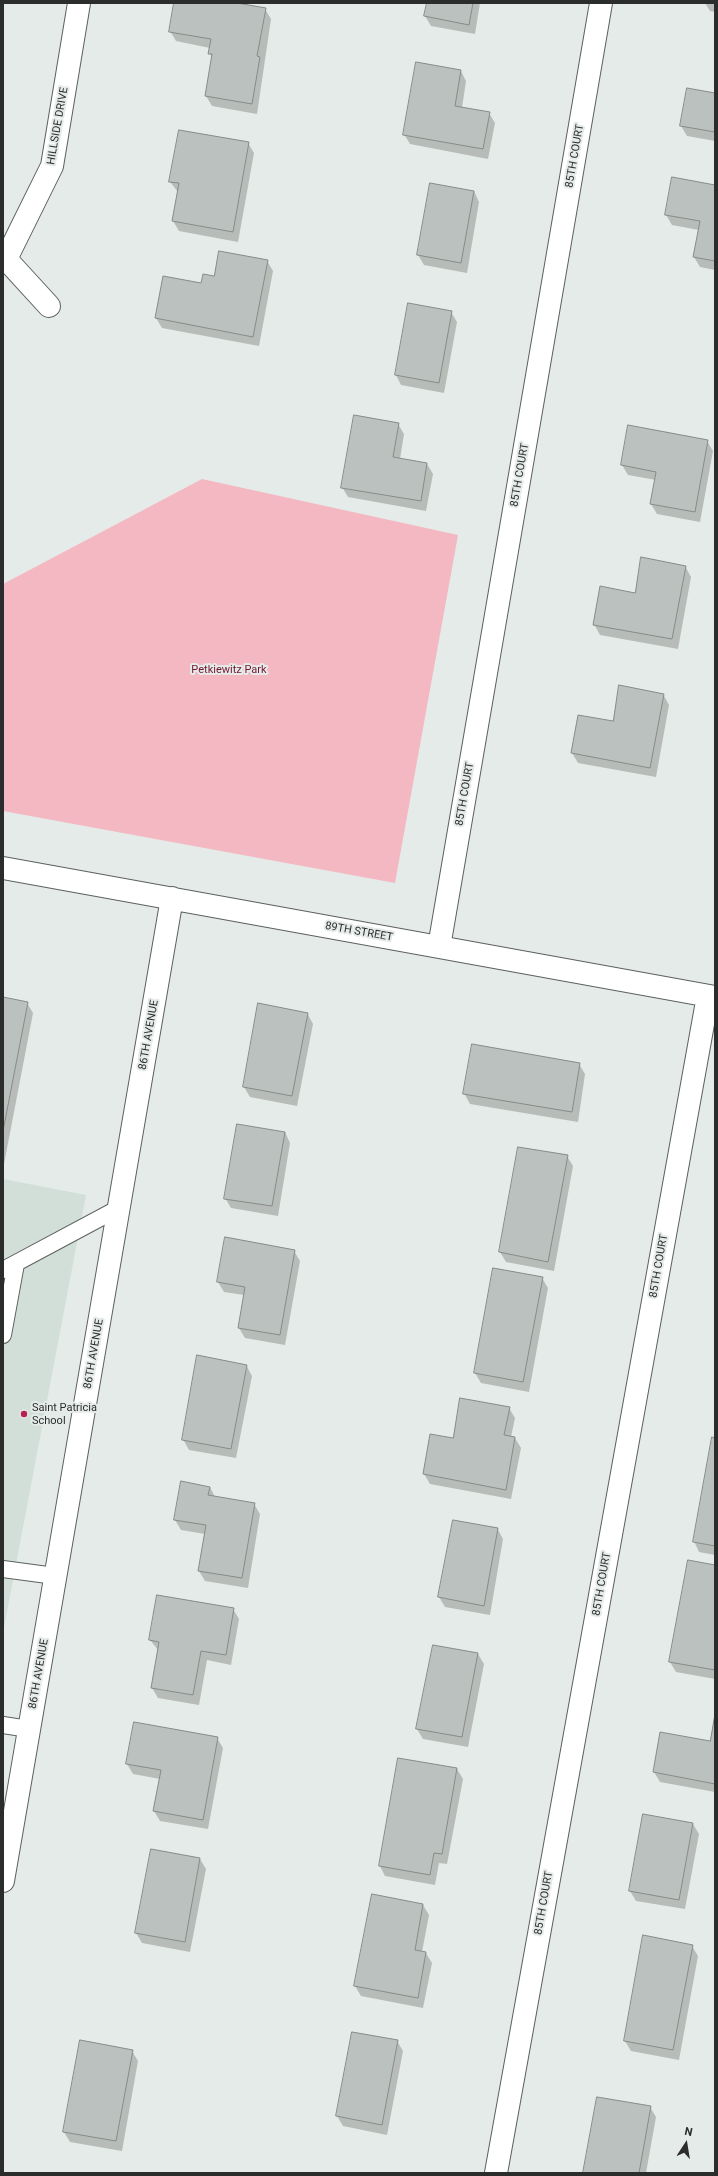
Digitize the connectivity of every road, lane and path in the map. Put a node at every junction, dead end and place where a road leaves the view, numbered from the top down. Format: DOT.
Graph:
graph roads {
  1 [pos="79,3"];
  2 [pos="601,3"];
  3 [pos="5,260"];
  4 [pos="49,306"];
  5 [pos="3,868"];
  6 [pos="172,898"];
  7 [pos="440,947"];
  8 [pos="712,996"];
  9 [pos="119,1208"];
  10 [pos="10,1267"];
  11 [pos="3,1335"];
  12 [pos="3,1569"];
  13 [pos="55,1576"];
  14 [pos="3,1725"];
  15 [pos="29,1730"];
  16 [pos="3,1881"];
  17 [pos="496,2173"];
  1 -- 3 [label="street, HILLSIDE DRIVE"];
  2 -- 7 [label="street, 85TH COURT"];
  3 -- 4 [label="street"];
  5 -- 6 [label="street, 89TH STREET"];
  6 -- 7 [label="street, 89TH STREET"];
  6 -- 9 [label="street, 86TH AVENUE"];
  7 -- 8 [label="street, 89TH STREET"];
  8 -- 17 [label="street, 85TH COURT"];
  9 -- 10 [label="lane"];
  9 -- 13 [label="street, 86TH AVENUE"];
  10 -- 11 [label="lane"];
  12 -- 13 [label="lane"];
  13 -- 15 [label="street, 86TH AVENUE"];
  14 -- 15 [label="lane"];
  15 -- 16 [label="street, 86TH AVENUE"];
}
